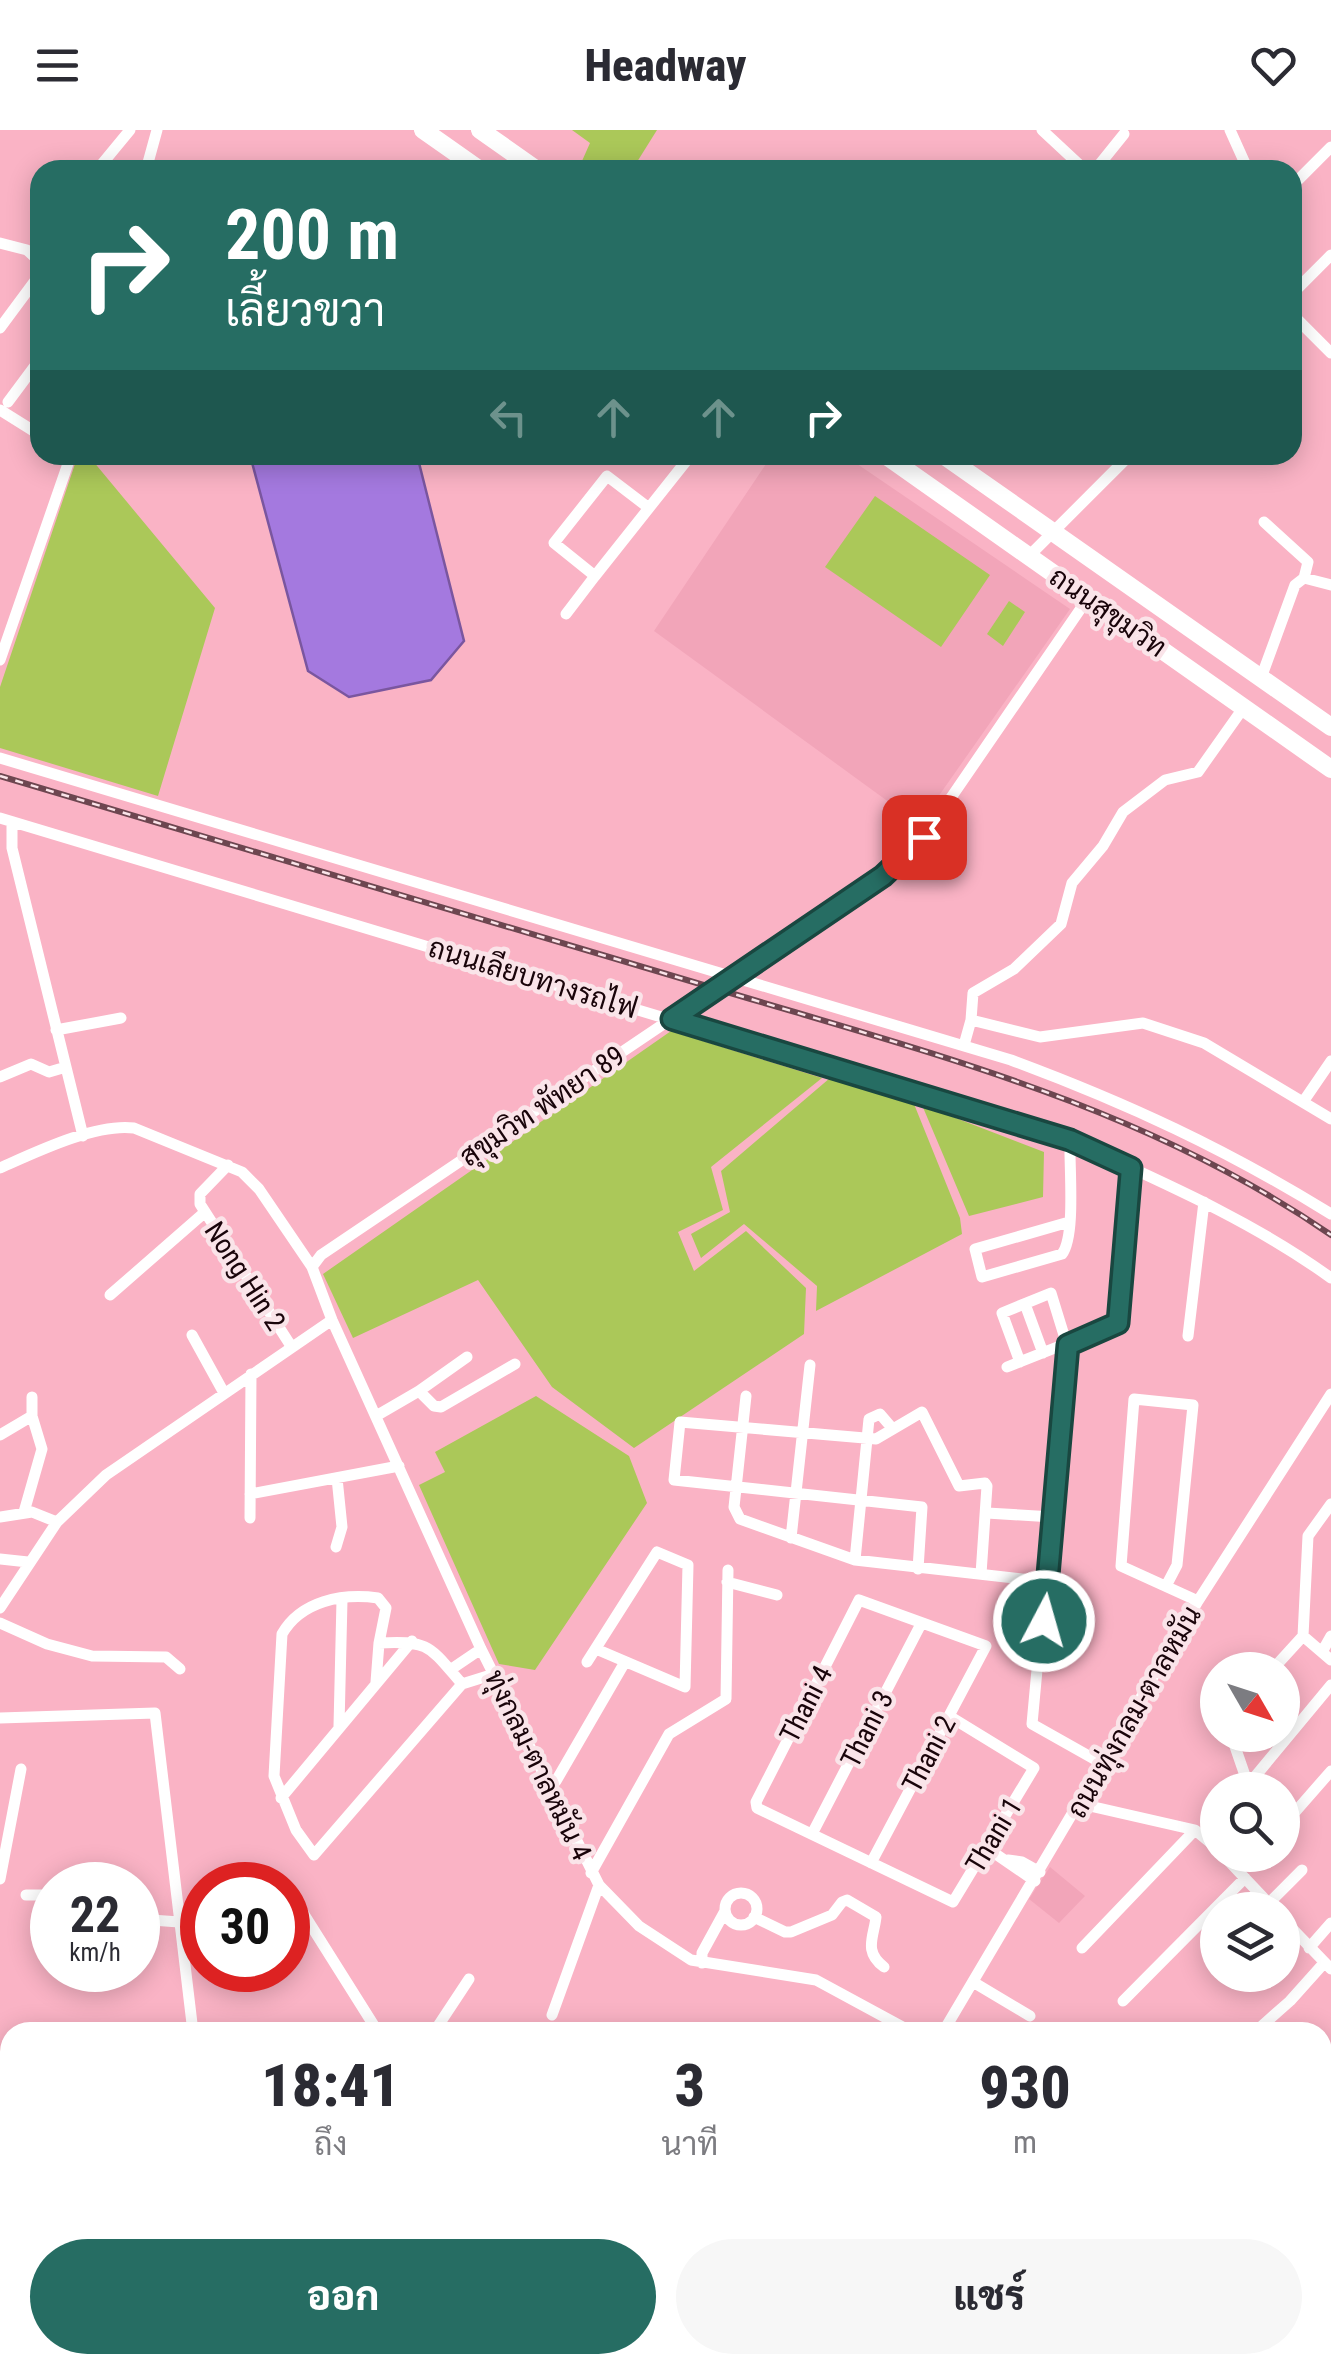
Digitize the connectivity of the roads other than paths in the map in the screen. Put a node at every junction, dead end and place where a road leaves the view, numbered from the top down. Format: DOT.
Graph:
graph roads {
  1 [pos="130,130"];
  2 [pos="156,130"];
  3 [pos="423,130"];
  4 [pos="480,130"];
  5 [pos="1042,130"];
  6 [pos="1230,130"];
  7 [pos="1124,134"];
  8 [pos="1331,147"];
  9 [pos="105,160"];
  10 [pos="148,160"];
  11 [pos="466,160"];
  12 [pos="524,160"];
  13 [pos="1074,160"];
  14 [pos="1103,160"];
  15 [pos="1244,160"];
  16 [pos="1302,176"];
  17 [pos="0,243"];
  18 [pos="30,253"];
  19 [pos="1331,255"];
  20 [pos="1302,283"];
  21 [pos="30,288"];
  22 [pos="1302,324"];
  23 [pos="0,328"];
  24 [pos="1331,353"];
  25 [pos="30,372"];
  26 [pos="4,406"];
  27 [pos="30,428"];
  28 [pos="68,465"];
  29 [pos="683,465"];
  30 [pos="899,465"];
  31 [pos="957,465"];
  32 [pos="1120,465"];
  33 [pos="648,508"];
  34 [pos="1264,522"];
  35 [pos="1053,532"];
  36 [pos="1029,556"];
  37 [pos="595,576"];
  38 [pos="1304,578"];
  39 [pos="1331,585"];
  40 [pos="1088,598"];
  41 [pos="566,614"];
  42 [pos="0,660"];
  43 [pos="1261,678"];
  44 [pos="1244,707"];
  45 [pos="1331,728"];
  46 [pos="0,758"];
  47 [pos="1331,769"];
  48 [pos="6,820"];
  49 [pos="732,976"];
  50 [pos="121,1018"];
  51 [pos="672,1019"];
  52 [pos="971,1020"];
  53 [pos="56,1030"];
  54 [pos="964,1045"];
  55 [pos="1331,1061"];
  56 [pos="66,1068"];
  57 [pos="0,1077"];
  58 [pos="1304,1102"];
  59 [pos="1331,1119"];
  60 [pos="83,1136"];
  61 [pos="1070,1140"];
  62 [pos="228,1166"];
  63 [pos="0,1168"];
  64 [pos="1131,1168"];
  65 [pos="1204,1202"];
  66 [pos="202,1209"];
  67 [pos="1331,1214"];
  68 [pos="1068,1222"];
  69 [pos="312,1268"];
  70 [pos="1331,1278"];
  71 [pos="110,1296"];
  72 [pos="1025,1304"];
  73 [pos="332,1320"];
  74 [pos="192,1335"];
  75 [pos="1188,1336"];
  76 [pos="1068,1345"];
  77 [pos="290,1346"];
  78 [pos="1043,1353"];
  79 [pos="467,1357"];
  80 [pos="515,1364"];
  81 [pos="810,1365"];
  82 [pos="251,1374"];
  83 [pos="419,1391"];
  84 [pos="224,1393"];
  85 [pos="746,1396"];
  86 [pos="1331,1396"];
  87 [pos="32,1397"];
  88 [pos="32,1416"];
  89 [pos="376,1416"];
  90 [pos="741,1425"];
  91 [pos="892,1428"];
  92 [pos="805,1430"];
  93 [pos="0,1435"];
  94 [pos="868,1436"];
  95 [pos="399,1466"];
  96 [pos="336,1478"];
  97 [pos="736,1487"];
  98 [pos="798,1492"];
  99 [pos="250,1494"];
  100 [pos="862,1500"];
  101 [pos="1331,1504"];
  102 [pos="24,1512"];
  103 [pos="987,1513"];
  104 [pos="0,1517"];
  105 [pos="1054,1517"];
  106 [pos="250,1518"];
  107 [pos="58,1522"];
  108 [pos="791,1538"];
  109 [pos="336,1547"];
  110 [pos="0,1560"];
  111 [pos="856,1560"];
  112 [pos="28,1562"];
  113 [pos="918,1569"];
  114 [pos="980,1574"];
  115 [pos="1048,1582"];
  116 [pos="1166,1586"];
  117 [pos="777,1594"];
  118 [pos="342,1600"];
  119 [pos="1198,1601"];
  120 [pos="0,1608"];
  121 [pos="0,1623"];
  122 [pos="921,1624"];
  123 [pos="1303,1636"];
  124 [pos="1331,1636"];
  125 [pos="412,1641"];
  126 [pos="379,1643"];
  127 [pos="481,1649"];
  128 [pos="596,1649"];
  129 [pos="1288,1652"];
  130 [pos="1326,1656"];
  131 [pos="587,1662"];
  132 [pos="624,1662"];
  133 [pos="180,1669"];
  134 [pos="450,1670"];
  135 [pos="494,1674"];
  136 [pos="376,1682"];
  137 [pos="462,1684"];
  138 [pos="1331,1685"];
  139 [pos="949,1716"];
  140 [pos="0,1718"];
  141 [pos="339,1728"];
  142 [pos="1104,1764"];
  143 [pos="21,1769"];
  144 [pos="1331,1771"];
  145 [pos="1263,1772"];
  146 [pos="548,1786"];
  147 [pos="0,1796"];
  148 [pos="15,1798"];
  149 [pos="280,1798"];
  150 [pos="1081,1804"];
  151 [pos="1300,1806"];
  152 [pos="1195,1830"];
  153 [pos="812,1834"];
  154 [pos="1200,1834"];
  155 [pos="987,1848"];
  156 [pos="872,1863"];
  157 [pos="1302,1870"];
  158 [pos="1240,1872"];
  159 [pos="1037,1876"];
  160 [pos="0,1878"];
  161 [pos="1245,1878"];
  162 [pos="595,1879"];
  163 [pos="1258,1892"];
  164 [pos="1284,1892"];
  165 [pos="26,1894"];
  166 [pos="30,1894"];
  167 [pos="726,1911"];
  168 [pos="754,1917"];
  169 [pos="160,1921"];
  170 [pos="178,1922"];
  171 [pos="1331,1923"];
  172 [pos="310,1924"];
  173 [pos="1300,1938"];
  174 [pos="1082,1948"];
  175 [pos="1309,1948"];
  176 [pos="702,1963"];
  177 [pos="1328,1966"];
  178 [pos="884,1967"];
  179 [pos="469,1978"];
  180 [pos="974,1982"];
  181 [pos="1122,2001"];
  182 [pos="552,2016"];
  183 [pos="1030,2016"];
  184 [pos="192,2022"];
  185 [pos="372,2022"];
  186 [pos="440,2022"];
  187 [pos="894,2022"];
  188 [pos="949,2022"];
  189 [pos="1266,2022"];
  1 -- 9 [label="street"];
  2 -- 10 [label="street"];
  3 -- 11 [label="highway"];
  4 -- 12 [label="highway"];
  5 -- 13 [label="street"];
  6 -- 15 [label="street"];
  7 -- 14 [label="street"];
  8 -- 16 [label="street"];
  17 -- 18 [label="street"];
  19 -- 20 [label="street"];
  21 -- 23 [label="street"];
  22 -- 24 [label="street"];
  25 -- 26 [label="street"];
  26 -- 27 [label="street"];
  28 -- 42 [label="street"];
  29 -- 33 [label="street"];
  30 -- 36 [label="highway, ถนนสุขุมวิท"];
  31 -- 35 [label="highway, ถนนสุขุมวิท"];
  32 -- 35 [label="street"];
  33 -- 37 [label="street"];
  33 -- 37 [label="street"];
  34 -- 38 [label="street"];
  35 -- 36 [label="street"];
  35 -- 43 [label="highway, ถนนสุขุมวิท"];
  36 -- 40 [label="highway, ถนนสุขุมวิท"];
  37 -- 41 [label="street"];
  38 -- 39 [label="street"];
  38 -- 43 [label="street"];
  40 -- 44 [label="highway, ถนนสุขุมวิท"];
  40 -- 49 [label="street, สุขุมวิท พัทยา 89"];
  43 -- 45 [label="highway, ถนนสุขุมวิท"];
  44 -- 47 [label="highway, ถนนสุขุมวิท"];
  44 -- 52 [label="street"];
  46 -- 49 [label="street, ถนนเลียบทางรถไฟ"];
  48 -- 51 [label="street, ถนนเลียบทางรถไฟ"];
  48 -- 53 [label="street"];
  49 -- 51 [label="street, สุขุมวิท พัทยา 89"];
  49 -- 54 [label="street, ถนนเลียบทางรถไฟ"];
  50 -- 53 [label="street"];
  51 -- 61 [label="street, ถนนเลียบทางรถไฟ"];
  51 -- 69 [label="street, สุขุมวิท พัทยา 89"];
  52 -- 54 [label="street"];
  52 -- 58 [label="street"];
  53 -- 56 [label="street"];
  54 -- 67 [label="street, ถนนเลียบทางรถไฟ"];
  55 -- 58 [label="street"];
  56 -- 57 [label="street"];
  56 -- 60 [label="street"];
  58 -- 59 [label="street"];
  60 -- 62 [label="street"];
  60 -- 63 [label="street"];
  61 -- 64 [label="street, ถนนเลียบทางรถไฟ"];
  61 -- 68 [label="street"];
  62 -- 66 [label="street"];
  62 -- 69 [label="street"];
  64 -- 65 [label="street, ถนนเลียบทางรถไฟ"];
  64 -- 76 [label="street"];
  65 -- 70 [label="street, ถนนเลียบทางรถไฟ"];
  65 -- 75 [label="street"];
  66 -- 71 [label="street"];
  66 -- 77 [label="street, Nong Hin 2"];
  68 -- 68 [label="street"];
  69 -- 73 [label="street"];
  72 -- 76 [label="street"];
  72 -- 78 [label="street"];
  72 -- 78 [label="street"];
  73 -- 77 [label="street"];
  73 -- 89 [label="street, ทุ่งกลม-ตาลหมัน 4"];
  74 -- 84 [label="street"];
  76 -- 78 [label="street"];
  76 -- 105 [label="street"];
  77 -- 82 [label="street"];
  79 -- 83 [label="street"];
  80 -- 83 [label="street"];
  81 -- 92 [label="street"];
  82 -- 84 [label="street"];
  82 -- 99 [label="street"];
  83 -- 89 [label="street"];
  84 -- 107 [label="street"];
  85 -- 90 [label="street"];
  86 -- 119 [label="street, ถนนทุ่งกลม-ตาลหมัน"];
  87 -- 88 [label="street"];
  88 -- 93 [label="street"];
  88 -- 102 [label="street"];
  89 -- 95 [label="street, ทุ่งกลม-ตาลหมัน 4"];
  90 -- 92 [label="street"];
  90 -- 97 [label="street"];
  90 -- 97 [label="street"];
  91 -- 94 [label="street"];
  91 -- 94 [label="street"];
  91 -- 103 [label="street"];
  92 -- 94 [label="street"];
  92 -- 98 [label="street"];
  94 -- 100 [label="street"];
  95 -- 96 [label="street"];
  95 -- 127 [label="street, ทุ่งกลม-ตาลหมัน 4"];
  96 -- 99 [label="street"];
  96 -- 109 [label="street"];
  97 -- 98 [label="street"];
  97 -- 108 [label="street"];
  98 -- 100 [label="street"];
  98 -- 108 [label="street"];
  99 -- 106 [label="street"];
  100 -- 111 [label="street"];
  100 -- 113 [label="street"];
  101 -- 123 [label="street"];
  102 -- 104 [label="street"];
  102 -- 107 [label="street"];
  103 -- 105 [label="street"];
  103 -- 114 [label="street"];
  105 -- 115 [label="street"];
  107 -- 112 [label="street"];
  108 -- 111 [label="street"];
  110 -- 112 [label="street"];
  111 -- 113 [label="street"];
  112 -- 120 [label="street"];
  113 -- 114 [label="street"];
  114 -- 115 [label="street"];
  115 -- 142 [label="street"];
  116 -- 116 [label="street"];
  116 -- 119 [label="street"];
  117 -- 162 [label="street"];
  118 -- 126 [label="street"];
  118 -- 141 [label="street"];
  118 -- 149 [label="street"];
  119 -- 142 [label="street, ถนนทุ่งกลม-ตาลหมัน"];
  121 -- 133 [label="street"];
  122 -- 139 [label="street, Thani 2"];
  122 -- 153 [label="street, Thani 3"];
  122 -- 153 [label="street, Thani 4"];
  123 -- 129 [label="street"];
  123 -- 130 [label="street"];
  124 -- 130 [label="street"];
  125 -- 126 [label="street"];
  125 -- 134 [label="street"];
  125 -- 136 [label="street"];
  126 -- 136 [label="street"];
  127 -- 134 [label="street"];
  127 -- 135 [label="street, ทุ่งกลม-ตาลหมัน 4"];
  128 -- 131 [label="street"];
  128 -- 132 [label="street"];
  128 -- 132 [label="street"];
  132 -- 146 [label="street"];
  134 -- 137 [label="street"];
  135 -- 137 [label="street"];
  135 -- 146 [label="street, ทุ่งกลม-ตาลหมัน 4"];
  136 -- 141 [label="street"];
  137 -- 149 [label="street"];
  138 -- 145 [label="street"];
  139 -- 155 [label="street, Thani 1"];
  139 -- 156 [label="street, Thani 2"];
  140 -- 170 [label="street"];
  141 -- 149 [label="street"];
  142 -- 150 [label="street, ถนนทุ่งกลม-ตาลหมัน"];
  143 -- 148 [label="street"];
  144 -- 151 [label="street"];
  146 -- 162 [label="street, ทุ่งกลม-ตาลหมัน 4"];
  147 -- 148 [label="street"];
  148 -- 160 [label="street"];
  150 -- 152 [label="street"];
  150 -- 159 [label="street, ถนนทุ่งกลม-ตาลหมัน"];
  152 -- 154 [label="street"];
  152 -- 174 [label="street"];
  153 -- 156 [label="street"];
  155 -- 156 [label="street, Thani 1"];
  155 -- 159 [label="street"];
  157 -- 164 [label="street"];
  158 -- 161 [label="street"];
  159 -- 180 [label="street, ถนนทุ่งกลม-ตาลหมัน"];
  161 -- 163 [label="street"];
  161 -- 181 [label="street"];
  162 -- 176 [label="street, ทุ่งกลม-ตาลหมัน 4"];
  162 -- 182 [label="street"];
  165 -- 166 [label="street"];
  167 -- 168 [label="street"];
  167 -- 168 [label="street"];
  167 -- 176 [label="street"];
  168 -- 178 [label="street"];
  169 -- 170 [label="street"];
  170 -- 184 [label="street"];
  171 -- 175 [label="street"];
  172 -- 185 [label="street"];
  173 -- 175 [label="street"];
  175 -- 177 [label="street"];
  176 -- 187 [label="street, ทุ่งกลม-ตาลหมัน 4"];
  177 -- 189 [label="street"];
  179 -- 186 [label="street"];
  180 -- 183 [label="street"];
  180 -- 188 [label="street, ถนนทุ่งกลม-ตาลหมัน"];
}
